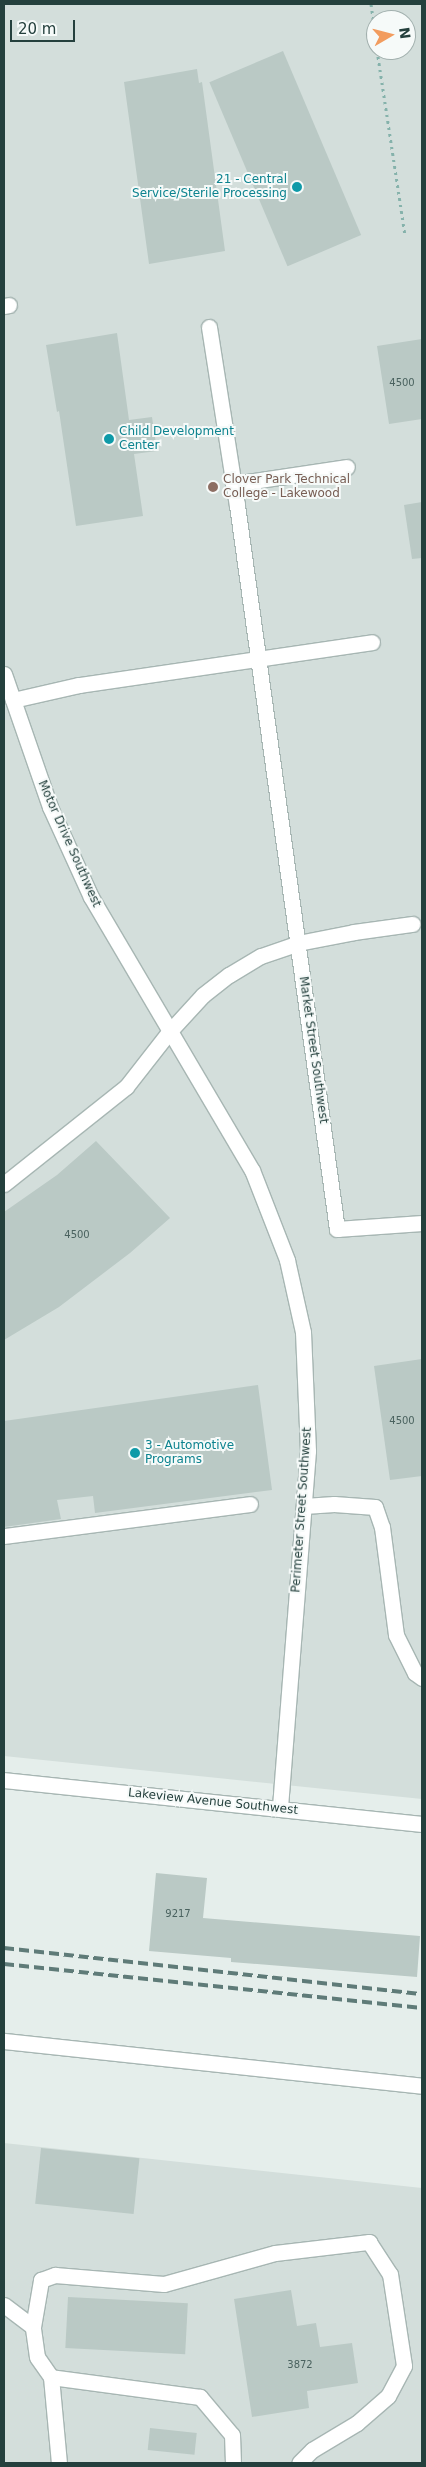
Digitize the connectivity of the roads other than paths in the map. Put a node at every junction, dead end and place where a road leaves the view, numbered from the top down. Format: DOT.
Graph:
graph roads {
  1 [pos="209,327"];
  2 [pos="347,467"];
  3 [pos="233,484"];
  4 [pos="372,642"];
  5 [pos="258,660"];
  6 [pos="4,674"];
  7 [pos="13,700"];
  8 [pos="412,924"];
  9 [pos="298,943"];
  10 [pos="169,1032"];
  11 [pos="4,1184"];
  12 [pos="422,1223"];
  13 [pos="250,1504"];
  14 [pos="304,1506"];
  15 [pos="4,1536"];
  16 [pos="422,1678"];
  17 [pos="4,1780"];
  18 [pos="280,1809"];
  19 [pos="422,1824"];
  20 [pos="4,2041"];
  21 [pos="422,2086"];
  22 [pos="4,2306"];
  23 [pos="33,2327"];
  24 [pos="51,2377"];
  25 [pos="59,2463"];
  26 [pos="233,2463"];
  27 [pos="299,2463"];
  1 -- 3 [label="street"];
  2 -- 3 [label="street"];
  3 -- 5 [label="street"];
  4 -- 5 [label="street"];
  5 -- 7 [label="street"];
  5 -- 9 [label="street"];
  6 -- 7 [label="street, Motor Drive Southwest"];
  7 -- 10 [label="street, Motor Drive Southwest"];
  8 -- 9 [label="street"];
  9 -- 10 [label="street"];
  9 -- 12 [label="street, Market Street Southwest"];
  10 -- 11 [label="street"];
  10 -- 14 [label="street, Perimeter Street Southwest"];
  13 -- 15 [label="street"];
  14 -- 16 [label="street"];
  14 -- 18 [label="street, Perimeter Street Southwest"];
  17 -- 18 [label="street, Lakeview Avenue Southwest"];
  18 -- 19 [label="street, Lakeview Avenue Southwest"];
  20 -- 21 [label="street"];
  22 -- 23 [label="street"];
  23 -- 24 [label="street"];
  23 -- 27 [label="street"];
  24 -- 25 [label="street"];
  24 -- 26 [label="street"];
}
